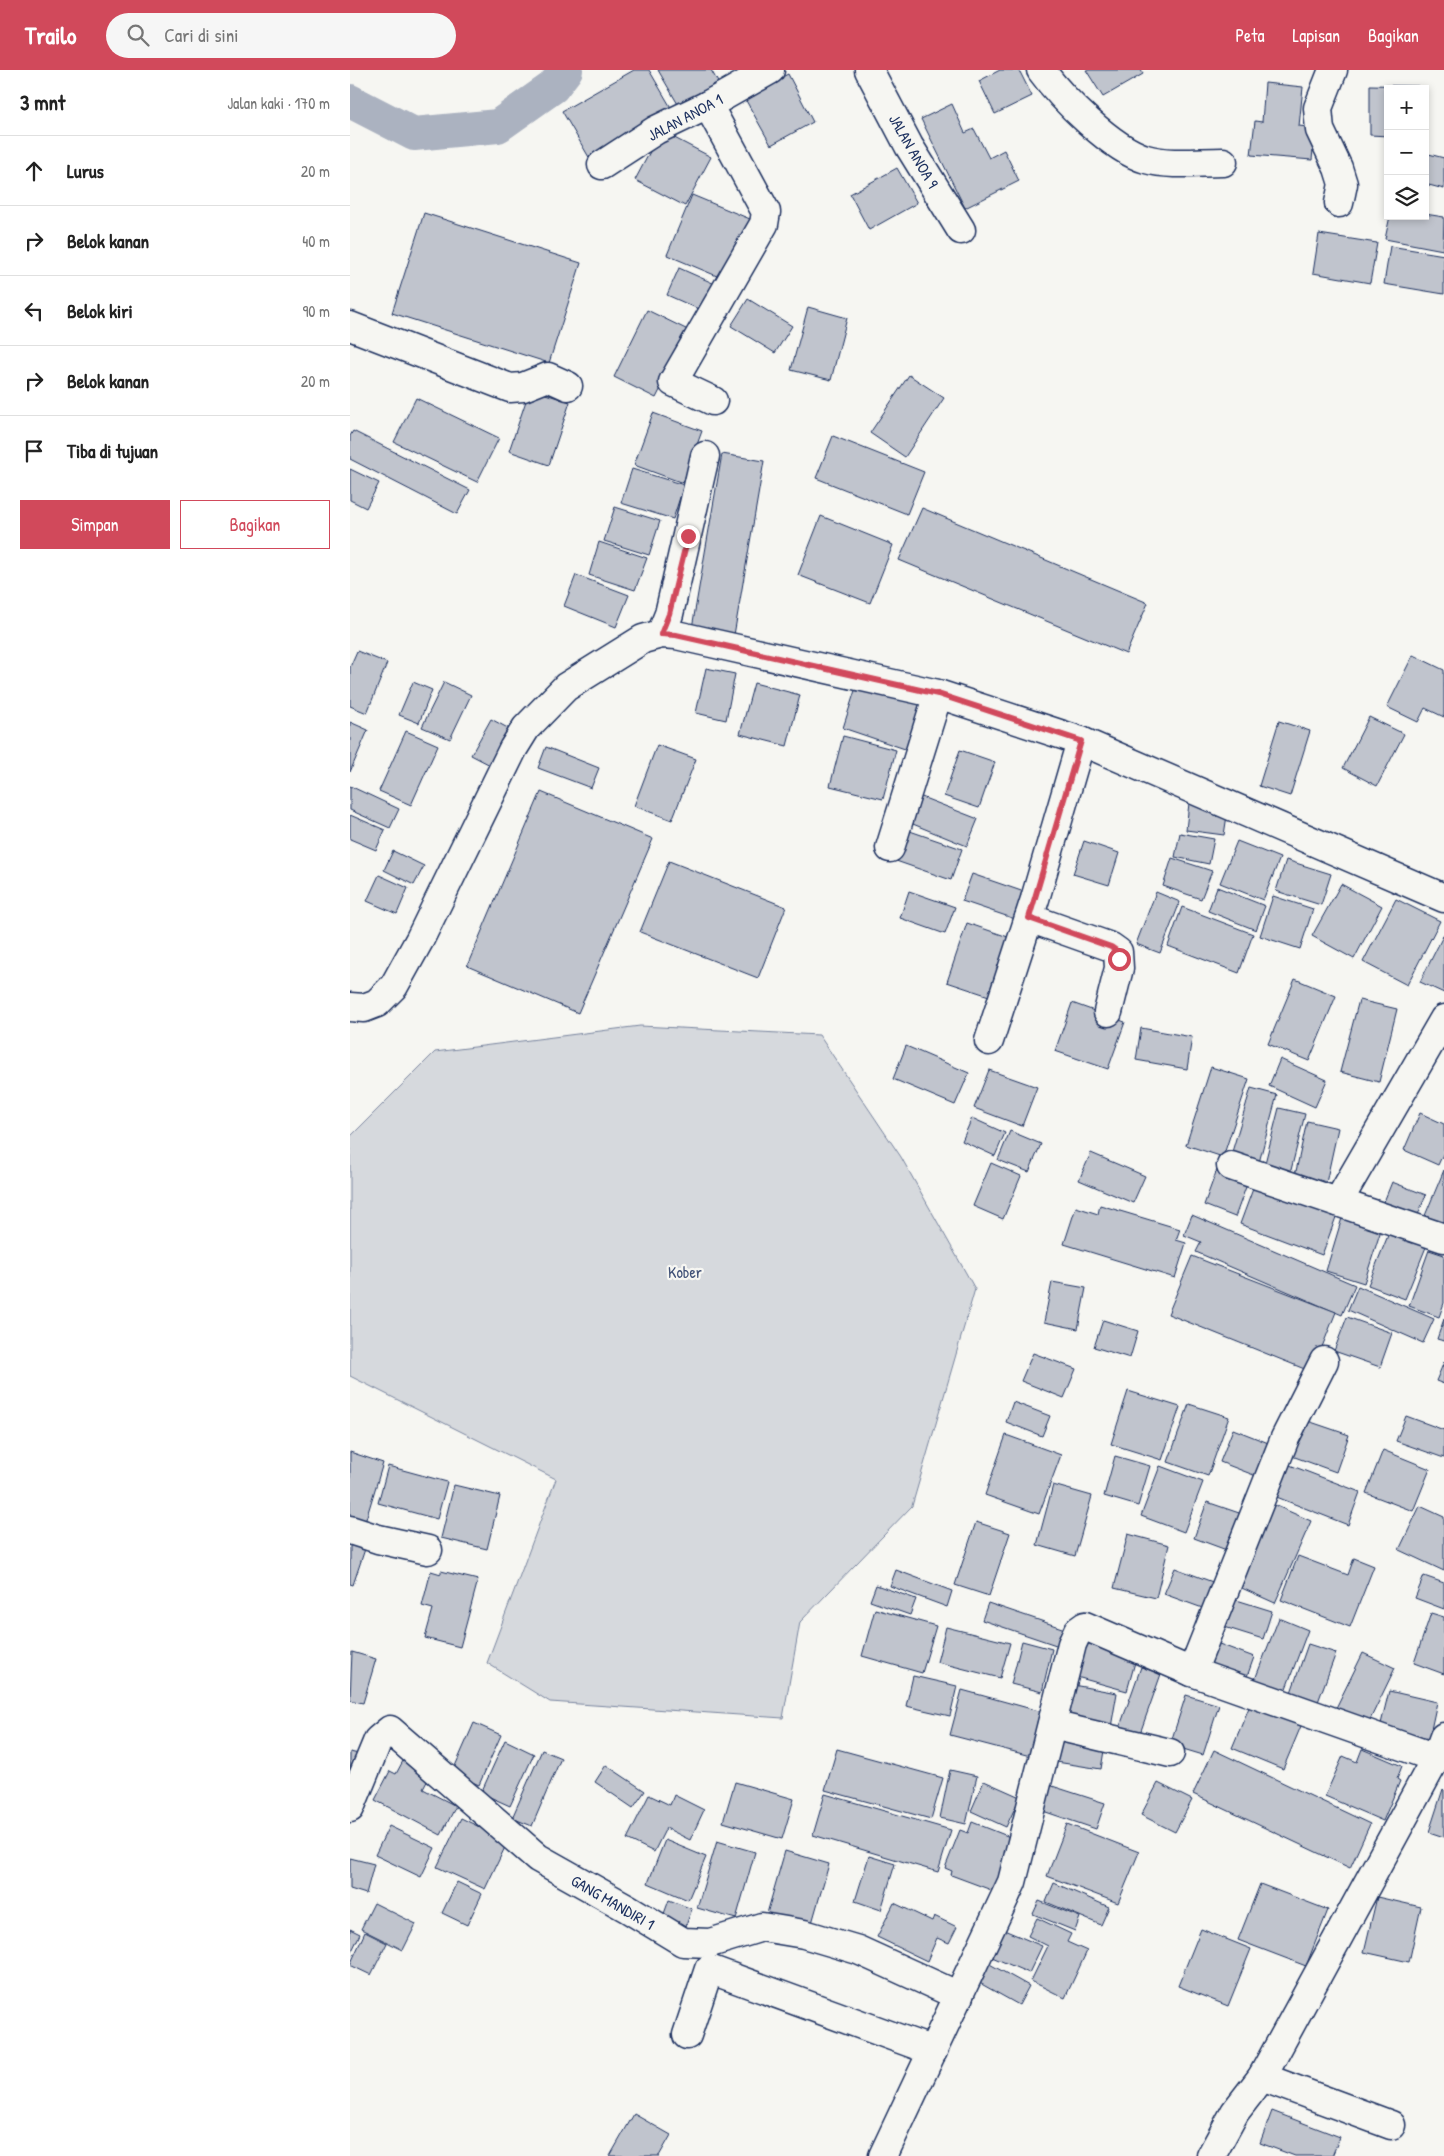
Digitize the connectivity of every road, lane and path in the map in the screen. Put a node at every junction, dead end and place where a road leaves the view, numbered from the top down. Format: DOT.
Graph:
graph roads {
  1 [pos="770,70"];
  2 [pos="869,70"];
  3 [pos="1041,70"];
  4 [pos="1333,70"];
  5 [pos="708,105"];
  6 [pos="1223,162"];
  7 [pos="602,166"];
  8 [pos="1339,203"];
  9 [pos="961,230"];
  10 [pos="350,326"];
  11 [pos="568,386"];
  12 [pos="714,401"];
  13 [pos="705,456"];
  14 [pos="661,634"];
  15 [pos="938,694"];
  16 [pos="1081,741"];
  17 [pos="890,848"];
  18 [pos="1444,898"];
  19 [pos="1029,918"];
  20 [pos="350,1008"];
  21 [pos="1108,1012"];
  22 [pos="1444,1019"];
  23 [pos="989,1041"];
  24 [pos="1232,1166"];
  25 [pos="1338,1202"];
  26 [pos="1444,1238"];
  27 [pos="1324,1360"];
  28 [pos="350,1530"];
  29 [pos="428,1550"];
  30 [pos="1192,1672"];
  31 [pos="1052,1725"];
  32 [pos="1440,1747"];
  33 [pos="1170,1753"];
  34 [pos="350,1808"];
  35 [pos="959,1996"];
  36 [pos="688,2035"];
  37 [pos="933,2051"];
  38 [pos="1262,2076"];
  39 [pos="1390,2125"];
  40 [pos="883,2156"];
  41 [pos="1211,2156"];
  1 -- 5 [label="street, JALAN ANOA 1"];
  2 -- 9 [label="street, JALAN ANOA 9"];
  3 -- 6 [label="street"];
  4 -- 8 [label="street"];
  5 -- 7 [label="street, JALAN ANOA 1"];
  5 -- 12 [label="street"];
  10 -- 11 [label="street"];
  13 -- 14 [label="street"];
  14 -- 15 [label="street"];
  14 -- 20 [label="street"];
  15 -- 16 [label="street"];
  15 -- 17 [label="street"];
  16 -- 18 [label="street"];
  16 -- 19 [label="street"];
  19 -- 21 [label="street"];
  19 -- 23 [label="street"];
  22 -- 25 [label="street"];
  24 -- 25 [label="street"];
  25 -- 26 [label="street"];
  27 -- 30 [label="street"];
  28 -- 29 [label="street"];
  30 -- 31 [label="street"];
  30 -- 32 [label="street"];
  31 -- 33 [label="street"];
  31 -- 35 [label="street"];
  32 -- 38 [label="street"];
  34 -- 35 [label="street, GANG MANDIRI 1"];
  35 -- 37 [label="street"];
  36 -- 37 [label="street"];
  37 -- 40 [label="street"];
  38 -- 39 [label="street"];
  38 -- 41 [label="street"];
}
